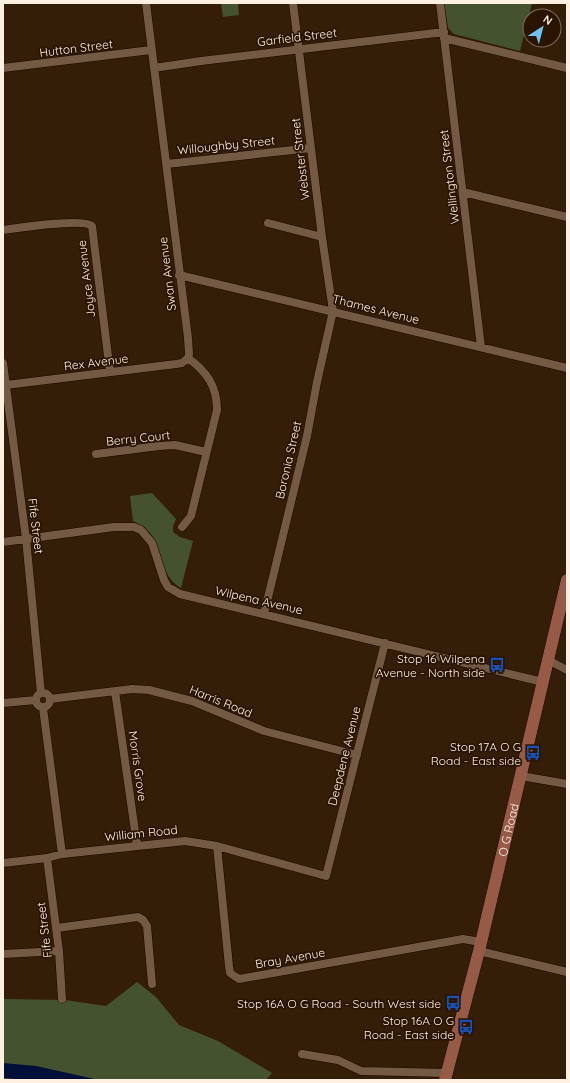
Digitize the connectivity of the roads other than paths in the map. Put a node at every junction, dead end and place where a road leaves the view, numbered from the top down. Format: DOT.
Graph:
graph roads {
  1 [pos="146,3"];
  2 [pos="293,3"];
  3 [pos="440,3"];
  4 [pos="444,35"];
  5 [pos="299,49"];
  6 [pos="151,50"];
  7 [pos="3,68"];
  8 [pos="154,68"];
  9 [pos="567,68"];
  10 [pos="311,148"];
  11 [pos="167,164"];
  12 [pos="463,192"];
  13 [pos="567,217"];
  14 [pos="268,223"];
  15 [pos="3,230"];
  16 [pos="322,237"];
  17 [pos="179,275"];
  18 [pos="333,311"];
  19 [pos="481,348"];
  20 [pos="188,358"];
  21 [pos="3,363"];
  22 [pos="567,368"];
  23 [pos="110,372"];
  24 [pos="6,385"];
  25 [pos="12,437"];
  26 [pos="3,438"];
  27 [pos="206,452"];
  28 [pos="96,454"];
  29 [pos="182,527"];
  30 [pos="26,539"];
  31 [pos="3,542"];
  32 [pos="567,580"];
  33 [pos="264,614"];
  34 [pos="385,643"];
  35 [pos="548,660"];
  36 [pos="564,669"];
  37 [pos="544,677"];
  38 [pos="115,691"];
  39 [pos="41,693"];
  40 [pos="50,699"];
  41 [pos="36,700"];
  42 [pos="3,704"];
  43 [pos="43,708"];
  44 [pos="357,755"];
  45 [pos="521,776"];
  46 [pos="567,784"];
  47 [pos="137,845"];
  48 [pos="217,846"];
  49 [pos="62,854"];
  50 [pos="47,858"];
  51 [pos="3,863"];
  52 [pos="326,876"];
  53 [pos="57,928"];
  54 [pos="480,946"];
  55 [pos="59,951"];
  56 [pos="3,954"];
  57 [pos="567,972"];
  58 [pos="152,984"];
  59 [pos="62,999"];
  60 [pos="302,1054"];
  61 [pos="446,1077"];
  1 -- 6 [label="street, Swan Avenue"];
  2 -- 5 [label="street, Webster Street"];
  3 -- 4 [label="street, Wellington Street"];
  4 -- 5 [label="street, Garfield Street"];
  4 -- 9 [label="street"];
  4 -- 12 [label="street, Wellington Street"];
  5 -- 8 [label="street, Garfield Street"];
  5 -- 10 [label="street, Webster Street"];
  6 -- 7 [label="street, Hutton Street"];
  6 -- 8 [label="street, Swan Avenue"];
  8 -- 11 [label="street, Swan Avenue"];
  10 -- 11 [label="street, Willoughby Street"];
  10 -- 16 [label="street, Webster Street"];
  11 -- 17 [label="street, Swan Avenue"];
  12 -- 13 [label="street"];
  12 -- 19 [label="street, Wellington Street"];
  14 -- 16 [label="street"];
  15 -- 23 [label="street, Joyce Avenue"];
  16 -- 18 [label="street, Webster Street"];
  17 -- 18 [label="street, Thames Avenue"];
  17 -- 20 [label="street, Swan Avenue"];
  18 -- 19 [label="street, Thames Avenue"];
  18 -- 33 [label="street, Boronia Street"];
  19 -- 22 [label="street, Thames Avenue"];
  20 -- 23 [label="street, Rex Avenue"];
  20 -- 27 [label="street"];
  21 -- 24 [label="street, Fife Street"];
  23 -- 24 [label="street, Rex Avenue"];
  24 -- 25 [label="street, Fife Street"];
  25 -- 26 [label="street"];
  25 -- 30 [label="street, Fife Street"];
  27 -- 28 [label="street, Berry Court"];
  27 -- 29 [label="street"];
  30 -- 31 [label="street, Wilpena Avenue"];
  30 -- 33 [label="street, Wilpena Avenue"];
  30 -- 39 [label="street, Fife Street"];
  32 -- 35 [label="main road, O G Road"];
  33 -- 34 [label="street, Wilpena Avenue"];
  34 -- 37 [label="street, Wilpena Avenue"];
  34 -- 44 [label="street, Deepdene Avenue"];
  35 -- 36 [label="street"];
  35 -- 37 [label="main road, O G Road"];
  36 -- 37 [label="street"];
  37 -- 45 [label="main road, O G Road"];
  38 -- 40 [label="street, Harris Road"];
  38 -- 44 [label="street, Harris Road"];
  38 -- 47 [label="street, Morris Grove"];
  39 -- 40 [label="street"];
  39 -- 41 [label="street"];
  40 -- 43 [label="street"];
  41 -- 42 [label="street"];
  41 -- 43 [label="street"];
  43 -- 49 [label="street"];
  44 -- 52 [label="street, Deepdene Avenue"];
  45 -- 46 [label="street"];
  45 -- 54 [label="main road, O G Road"];
  47 -- 48 [label="street, William Road"];
  47 -- 49 [label="street, William Road"];
  48 -- 52 [label="street, William Road"];
  48 -- 54 [label="street, Bray Avenue"];
  49 -- 50 [label="street, William Road"];
  50 -- 51 [label="street, William Road"];
  50 -- 53 [label="street, Fife Street"];
  53 -- 55 [label="street, Fife Street"];
  53 -- 58 [label="street"];
  54 -- 57 [label="street"];
  54 -- 61 [label="main road, O G Road"];
  55 -- 56 [label="street"];
  55 -- 59 [label="street, Fife Street"];
  60 -- 61 [label="street"];
}
